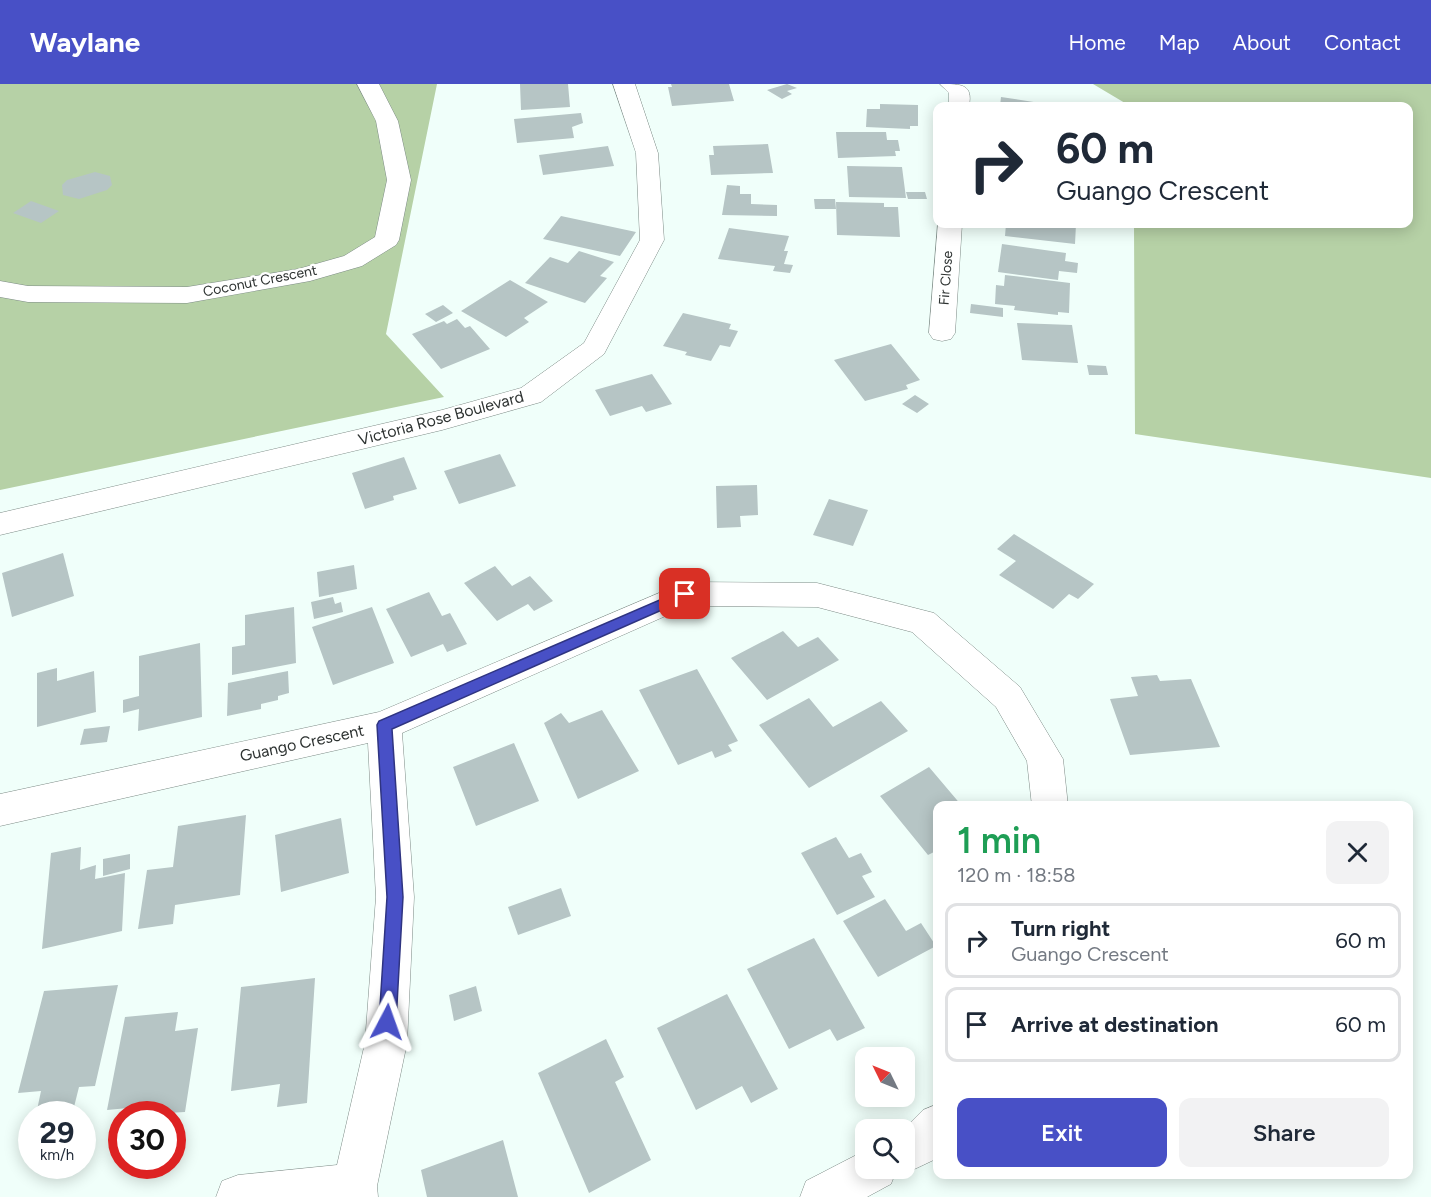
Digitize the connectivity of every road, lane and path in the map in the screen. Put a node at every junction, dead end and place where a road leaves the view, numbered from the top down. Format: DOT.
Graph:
graph roads {
  1 [pos="368,84"];
  2 [pos="624,84"];
  3 [pos="951,84"];
  4 [pos="959,102"];
  5 [pos="950,228"];
  6 [pos="0,290"];
  7 [pos="942,333"];
  8 [pos="0,524"];
  9 [pos="384,725"];
  10 [pos="1049,801"];
  11 [pos="0,810"];
  12 [pos="933,1131"];
  13 [pos="915,1146"];
  14 [pos="855,1179"];
  15 [pos="355,1192"];
  16 [pos="238,1197"];
  17 [pos="822,1197"];
  1 -- 6 [label="street, Coconut Crescent"];
  2 -- 8 [label="street, Victoria Rose Boulevard"];
  3 -- 4 [label="street"];
  5 -- 7 [label="street, Fir Close"];
  9 -- 10 [label="street, Guango Crescent"];
  9 -- 11 [label="street, Guango Crescent"];
  9 -- 15 [label="street"];
  12 -- 13 [label="street"];
  14 -- 17 [label="street"];
  15 -- 16 [label="street"];
}
